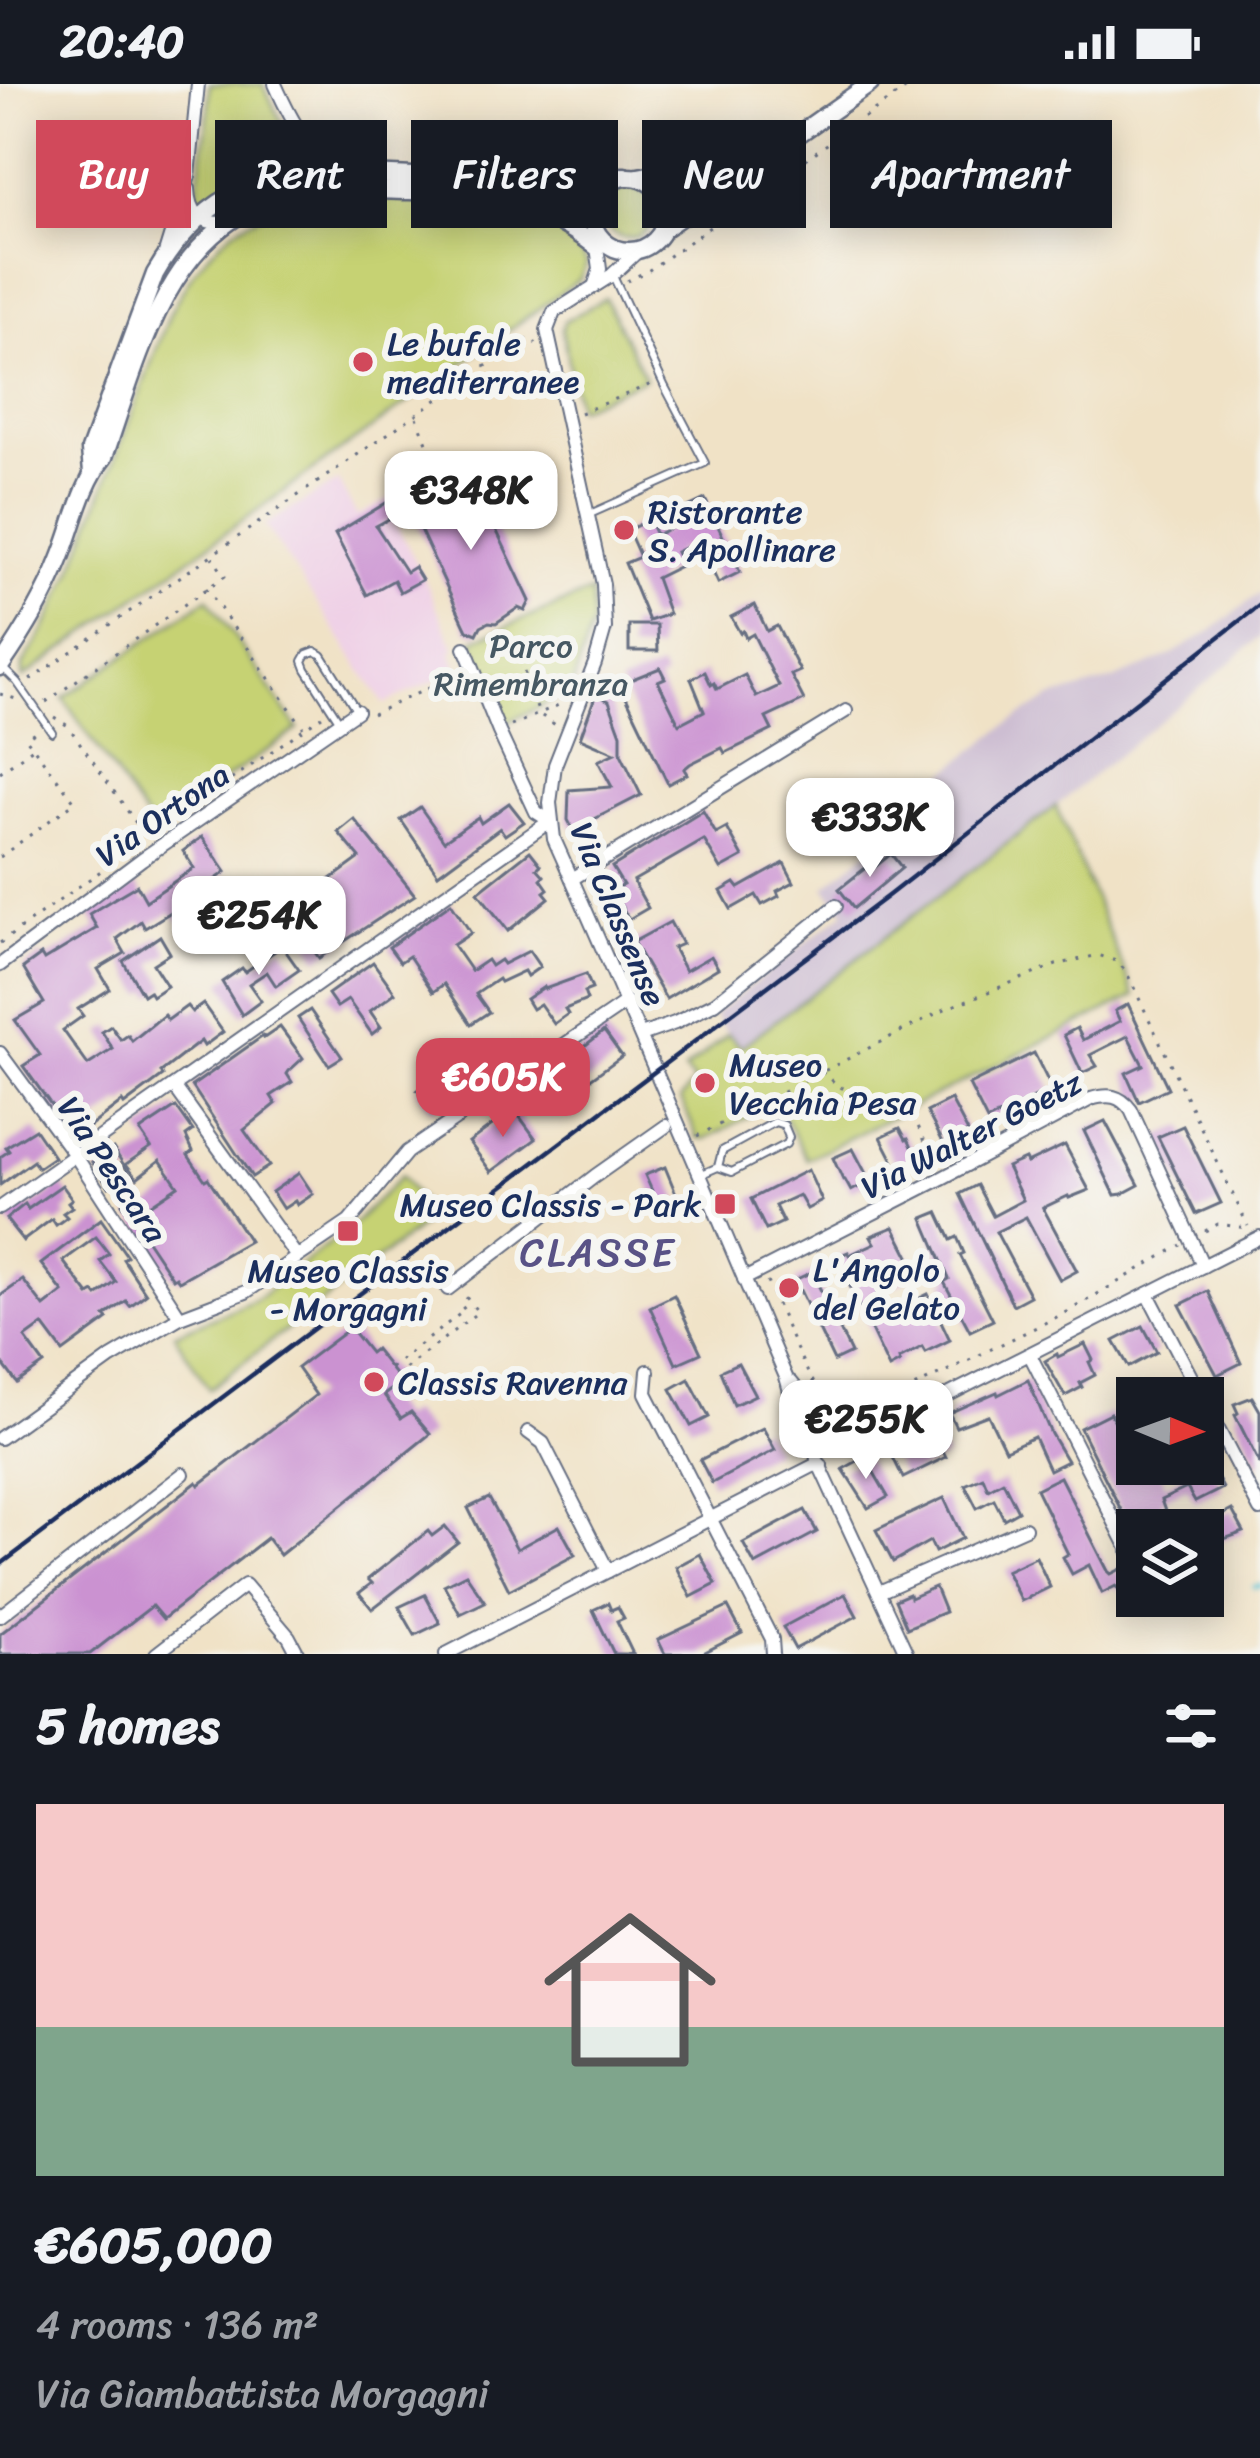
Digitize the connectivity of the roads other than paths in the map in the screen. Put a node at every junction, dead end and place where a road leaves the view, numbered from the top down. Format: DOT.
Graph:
graph roads {
  1 [pos="198,84"];
  2 [pos="275,84"];
  3 [pos="870,84"];
  4 [pos="294,120"];
  5 [pos="817,122"];
  6 [pos="191,161"];
  7 [pos="387,176"];
  8 [pos="631,177"];
  9 [pos="387,191"];
  10 [pos="191,204"];
  11 [pos="215,207"];
  12 [pos="200,218"];
  13 [pos="215,224"];
  14 [pos="173,228"];
  15 [pos="220,228"];
  16 [pos="662,230"];
  17 [pos="599,243"];
  18 [pos="640,249"];
  19 [pos="164,258"];
  20 [pos="618,279"];
  21 [pos="595,284"];
  22 [pos="92,473"];
  23 [pos="586,515"];
  24 [pos="465,649"];
  25 [pos="0,667"];
  26 [pos="357,710"];
  27 [pos="846,710"];
  28 [pos="340,722"];
  29 [pos="52,732"];
  30 [pos="555,765"];
  31 [pos="520,778"];
  32 [pos="550,821"];
  33 [pos="572,879"];
  34 [pos="836,906"];
  35 [pos="0,965"];
  36 [pos="627,1002"];
  37 [pos="640,1035"];
  38 [pos="0,1053"];
  39 [pos="174,1086"];
  40 [pos="666,1126"];
  41 [pos="75,1156"];
  42 [pos="718,1167"];
  43 [pos="699,1175"];
  44 [pos="0,1208"];
  45 [pos="1254,1235"];
  46 [pos="297,1257"];
  47 [pos="1203,1266"];
  48 [pos="744,1279"];
  49 [pos="452,1286"];
  50 [pos="1148,1294"];
  51 [pos="180,1317"];
  52 [pos="1030,1355"];
  53 [pos="648,1371"];
  54 [pos="786,1377"];
  55 [pos="1191,1377"];
  56 [pos="835,1424"];
  57 [pos="879,1430"];
  58 [pos="528,1432"];
  59 [pos="1224,1435"];
  60 [pos="0,1438"];
  61 [pos="818,1441"];
  62 [pos="834,1447"];
  63 [pos="821,1466"];
  64 [pos="183,1474"];
  65 [pos="1256,1491"];
  66 [pos="1260,1510"];
  67 [pos="710,1520"];
  68 [pos="1116,1525"];
  69 [pos="1025,1528"];
  70 [pos="608,1571"];
  71 [pos="879,1592"];
  72 [pos="0,1616"];
  73 [pos="156,1654"];
  74 [pos="298,1654"];
  75 [pos="446,1654"];
  76 [pos="773,1654"];
  77 [pos="907,1654"];
  1 -- 6 [label="street"];
  2 -- 4 [label="street"];
  3 -- 5 [label="main road"];
  5 -- 8 [label="main road"];
  5 -- 16 [label="main road"];
  7 -- 8 [label="main road"];
  8 -- 16 [label="main road"];
  8 -- 17 [label="main road"];
  9 -- 17 [label="main road"];
  10 -- 12 [label="street"];
  11 -- 12 [label="main road"];
  12 -- 13 [label="street"];
  12 -- 19 [label="main road"];
  14 -- 19 [label="street"];
  15 -- 22 [label="main road"];
  16 -- 18 [label="main road"];
  17 -- 18 [label="main road"];
  17 -- 21 [label="street"];
  18 -- 20 [label="street, Via Classense"];
  19 -- 22 [label="main road"];
  20 -- 21 [label="street, Via Classense"];
  20 -- 23 [label="lane"];
  21 -- 23 [label="street, Via Classense"];
  22 -- 25 [label="main road"];
  23 -- 30 [label="street, Via Classense"];
  24 -- 31 [label="street"];
  25 -- 29 [label="lane"];
  26 -- 28 [label="street, Via Ortona"];
  26 -- 28 [label="lane"];
  27 -- 33 [label="street"];
  28 -- 35 [label="street, Via Ortona"];
  30 -- 31 [label="street"];
  30 -- 32 [label="street, Via Classense"];
  31 -- 32 [label="street"];
  32 -- 33 [label="street, Via Classense"];
  32 -- 39 [label="street"];
  33 -- 36 [label="street, Via Classense"];
  34 -- 37 [label="street"];
  36 -- 37 [label="street, Via Classense"];
  36 -- 46 [label="street"];
  37 -- 43 [label="street, Via Classense"];
  38 -- 41 [label="street, Via Pescara"];
  39 -- 41 [label="street"];
  39 -- 46 [label="street"];
  40 -- 49 [label="street"];
  41 -- 44 [label="street"];
  41 -- 51 [label="street, Via Pescara"];
  42 -- 42 [label="lane"];
  42 -- 43 [label="lane"];
  43 -- 48 [label="street, Via Classense"];
  45 -- 47 [label="street"];
  46 -- 51 [label="street"];
  47 -- 48 [label="street, Via Walter Goetz"];
  47 -- 50 [label="street"];
  48 -- 54 [label="street, Via Classense"];
  50 -- 52 [label="street"];
  50 -- 55 [label="street"];
  51 -- 60 [label="street"];
  52 -- 57 [label="street"];
  52 -- 68 [label="street"];
  53 -- 67 [label="street"];
  54 -- 56 [label="street, Via Classense"];
  54 -- 61 [label="street, Via Classense"];
  56 -- 57 [label="street"];
  56 -- 61 [label="street"];
  56 -- 62 [label="street"];
  57 -- 62 [label="street"];
  58 -- 70 [label="street"];
  59 -- 65 [label="street"];
  61 -- 62 [label="street"];
  61 -- 63 [label="street, Via Classense"];
  62 -- 63 [label="street"];
  63 -- 67 [label="street"];
  63 -- 71 [label="street, Via Classense"];
  64 -- 72 [label="street"];
  65 -- 66 [label="street"];
  67 -- 70 [label="street"];
  67 -- 76 [label="street"];
  69 -- 71 [label="street"];
  70 -- 75 [label="street"];
  71 -- 77 [label="street, Via Classense"];
  73 -- 74 [label="street"];
}
